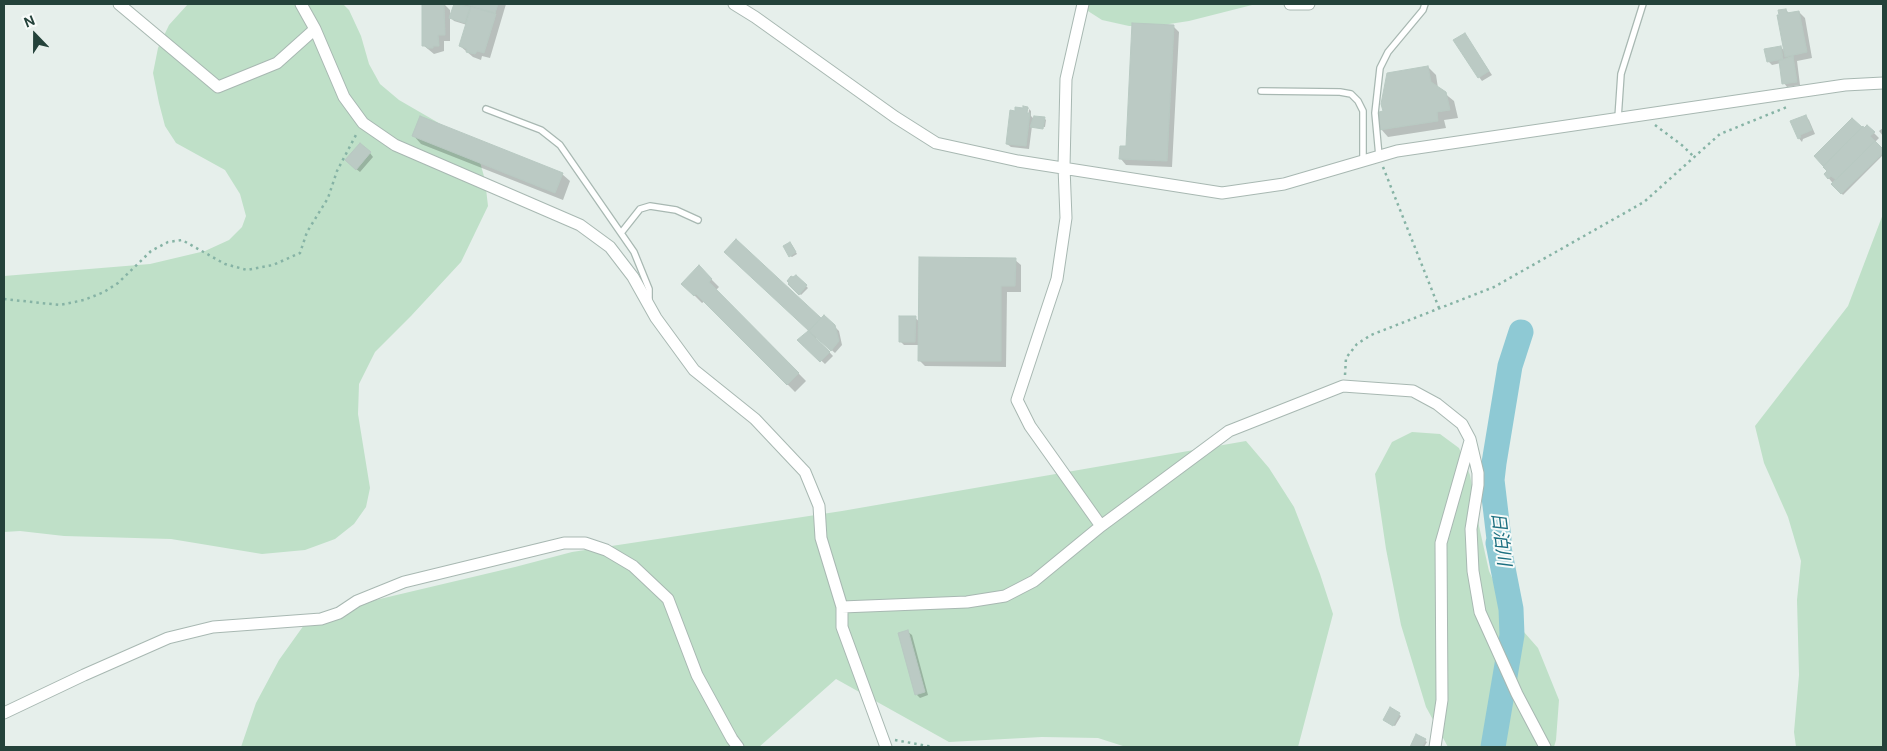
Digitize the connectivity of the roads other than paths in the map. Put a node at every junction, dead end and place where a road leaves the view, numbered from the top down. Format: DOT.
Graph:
graph roads {
  1 [pos="119,4"];
  2 [pos="301,4"];
  3 [pos="734,4"];
  4 [pos="1083,4"];
  5 [pos="1290,4"];
  6 [pos="1309,4"];
  7 [pos="1425,4"];
  8 [pos="1643,4"];
  9 [pos="315,29"];
  10 [pos="1883,83"];
  11 [pos="1261,91"];
  12 [pos="486,109"];
  13 [pos="1618,118"];
  14 [pos="1379,156"];
  15 [pos="1362,161"];
  16 [pos="1064,167"];
  17 [pos="698,220"];
  18 [pos="621,233"];
  19 [pos="649,305"];
  20 [pos="1470,439"];
  21 [pos="1101,526"];
  22 [pos="842,607"];
  23 [pos="4,713"];
  24 [pos="885,742"];
  25 [pos="738,747"];
  26 [pos="1435,747"];
  27 [pos="1544,747"];
  1 -- 9 [label="street"];
  2 -- 9 [label="street"];
  3 -- 16 [label="street"];
  4 -- 16 [label="street"];
  5 -- 6 [label="street"];
  7 -- 14 [label="lane"];
  8 -- 13 [label="lane"];
  9 -- 19 [label="street"];
  10 -- 13 [label="street"];
  11 -- 15 [label="lane"];
  12 -- 18 [label="lane"];
  13 -- 14 [label="street"];
  14 -- 15 [label="street"];
  15 -- 16 [label="street"];
  16 -- 21 [label="street"];
  17 -- 18 [label="lane"];
  18 -- 19 [label="lane"];
  19 -- 22 [label="street"];
  20 -- 21 [label="street"];
  20 -- 26 [label="street"];
  20 -- 27 [label="street"];
  21 -- 22 [label="street"];
  22 -- 24 [label="street"];
  23 -- 25 [label="street"];
}
